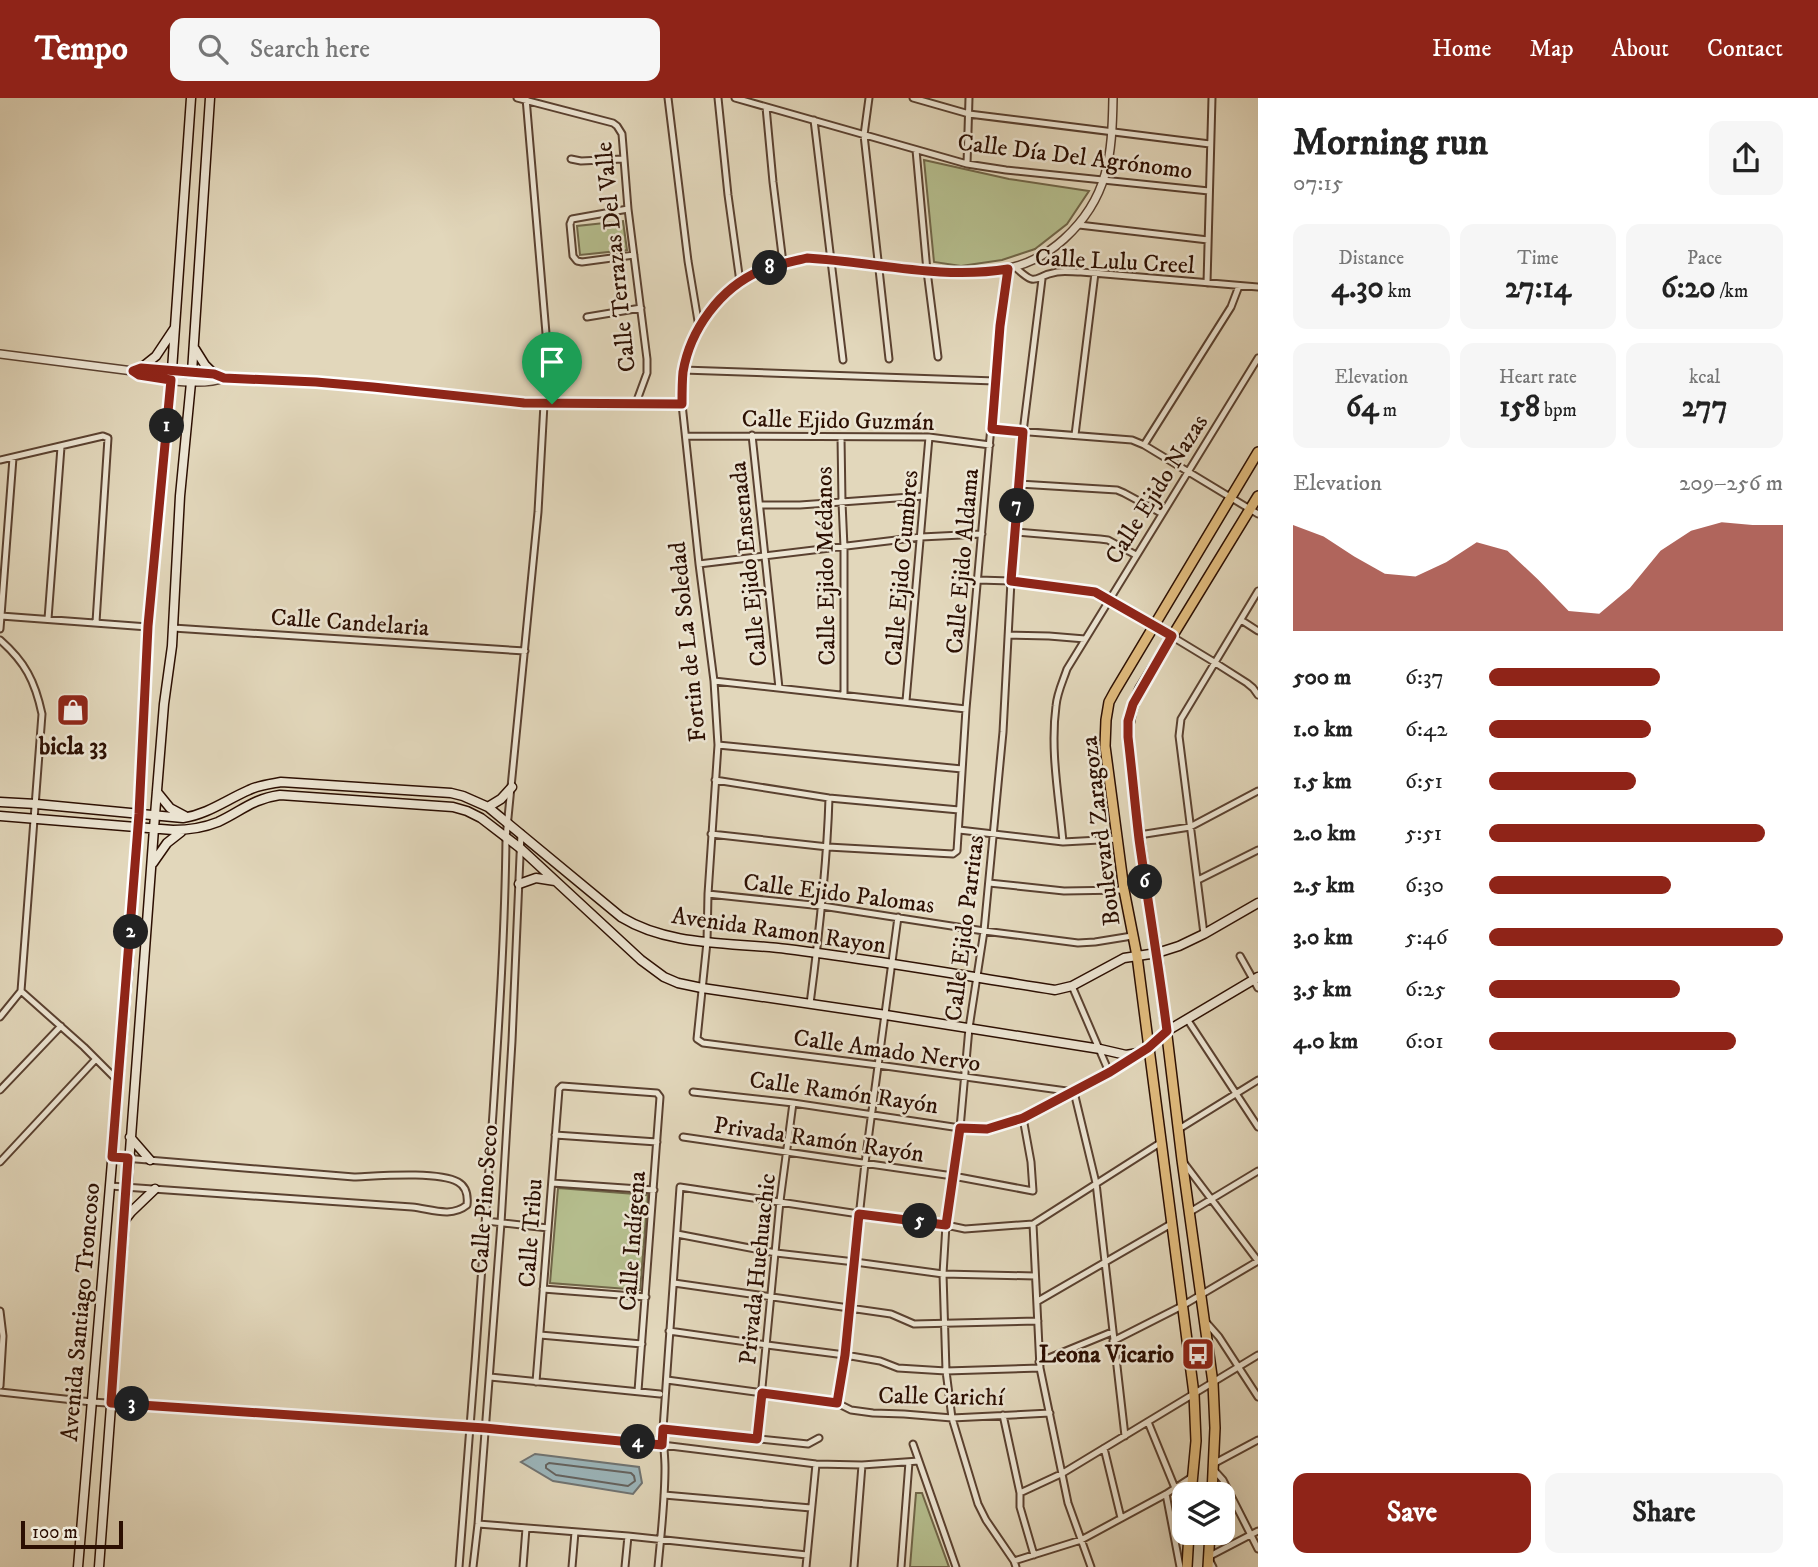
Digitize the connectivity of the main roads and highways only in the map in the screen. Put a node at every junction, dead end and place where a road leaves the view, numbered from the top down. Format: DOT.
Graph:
graph roads {
  1 [pos="191,98"];
  2 [pos="210,98"];
  3 [pos="175,327"];
  4 [pos="193,346"];
  5 [pos="137,369"];
  6 [pos="214,374"];
  7 [pos="1258,452"];
  8 [pos="1258,495"];
  9 [pos="1254,511"];
  10 [pos="512,787"];
  11 [pos="157,792"];
  12 [pos="0,802"];
  13 [pos="488,807"];
  14 [pos="139,814"];
  15 [pos="155,815"];
  16 [pos="0,816"];
  17 [pos="188,817"];
  18 [pos="138,828"];
  19 [pos="154,829"];
  20 [pos="187,830"];
  21 [pos="151,866"];
  22 [pos="555,881"];
  23 [pos="519,884"];
  24 [pos="1258,904"];
  25 [pos="1157,953"];
  26 [pos="1136,956"];
  27 [pos="1257,982"];
  28 [pos="1167,1031"];
  29 [pos="1148,1048"];
  30 [pos="130,1137"];
  31 [pos="150,1160"];
  32 [pos="155,1189"];
  33 [pos="124,1221"];
  34 [pos="1192,1482"];
  35 [pos="1213,1482"];
  36 [pos="1188,1545"];
  37 [pos="1210,1545"];
  38 [pos="1210,1564"];
  39 [pos="78,1567"];
  40 [pos="99,1567"];
  41 [pos="1187,1567"];
  1 -- 3 [label="main road, Avenida Santiago Troncoso"];
  2 -- 4 [label="main road, Avenida Santiago Troncoso"];
  3 -- 5 [label="main road"];
  3 -- 14 [label="main road, Avenida Santiago Troncoso"];
  4 -- 6 [label="main road"];
  4 -- 11 [label="main road, Avenida Santiago Troncoso"];
  7 -- 26 [label="main road, Boulevard Zaragoza"];
  8 -- 9 [label="main road, Boulevard Zaragoza"];
  9 -- 25 [label="main road, Boulevard Zaragoza"];
  10 -- 13 [label="main road"];
  11 -- 15 [label="main road, Avenida Santiago Troncoso"];
  11 -- 17 [label="main road"];
  12 -- 14 [label="main road, Avenida Ramon Rayon"];
  13 -- 17 [label="main road, Avenida Ramon Rayon"];
  13 -- 26 [label="main road, Avenida Ramon Rayon"];
  14 -- 15 [label="main road, Avenida Ramon Rayon"];
  14 -- 18 [label="main road, Avenida Santiago Troncoso"];
  15 -- 17 [label="main road, Avenida Ramon Rayon"];
  15 -- 19 [label="main road, Avenida Santiago Troncoso"];
  16 -- 18 [label="main road"];
  18 -- 19 [label="main road"];
  18 -- 39 [label="main road, Avenida Santiago Troncoso"];
  19 -- 20 [label="main road"];
  19 -- 21 [label="main road, Avenida Santiago Troncoso"];
  20 -- 21 [label="main road"];
  20 -- 22 [label="main road"];
  21 -- 30 [label="main road, Avenida Santiago Troncoso"];
  22 -- 23 [label="main road"];
  22 -- 29 [label="main road, Calle Ramón Rayón"];
  24 -- 25 [label="main road, Avenida Ramon Rayon"];
  25 -- 26 [label="main road, Avenida Ramon Rayon"];
  25 -- 28 [label="main road, Boulevard Zaragoza"];
  26 -- 29 [label="main road, Boulevard Zaragoza"];
  27 -- 28 [label="main road, Calle Ramón Rayón"];
  28 -- 29 [label="main road, Calle Ramón Rayón"];
  28 -- 35 [label="main road, Boulevard Zaragoza"];
  29 -- 34 [label="main road, Boulevard Zaragoza"];
  30 -- 31 [label="main road"];
  30 -- 33 [label="main road, Avenida Santiago Troncoso"];
  32 -- 33 [label="main road"];
  33 -- 40 [label="main road, Avenida Santiago Troncoso"];
  36 -- 41 [label="main road"];
  37 -- 38 [label="main road"];
}
